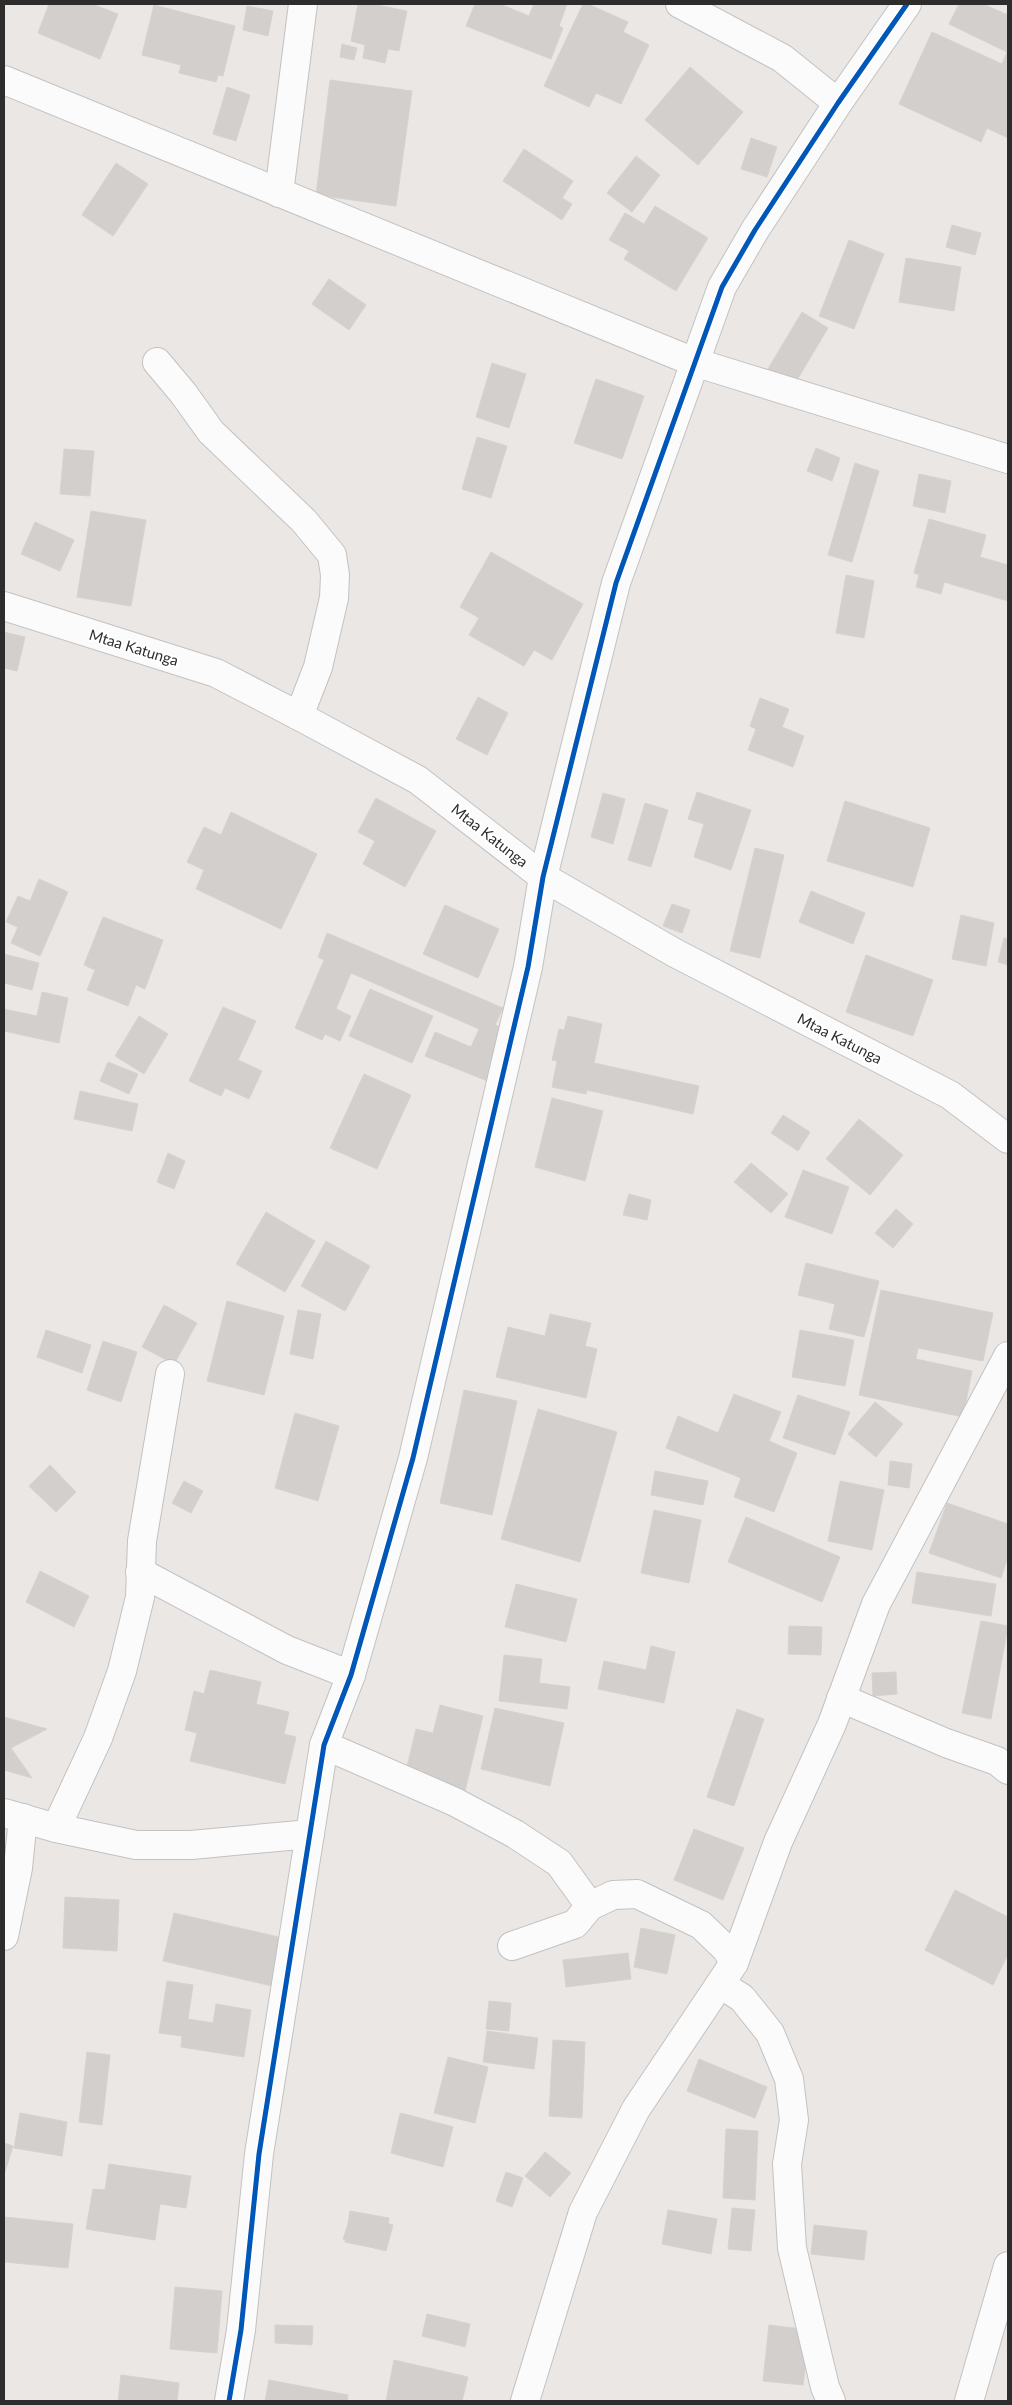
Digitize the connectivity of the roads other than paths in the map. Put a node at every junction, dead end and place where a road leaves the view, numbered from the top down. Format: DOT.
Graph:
graph roads {
  1 [pos="303,4"];
  2 [pos="680,4"];
  3 [pos="908,4"];
  4 [pos="4,80"];
  5 [pos="838,103"];
  6 [pos="279,193"];
  7 [pos="157,362"];
  8 [pos="694,362"];
  9 [pos="1008,459"];
  10 [pos="4,606"];
  11 [pos="299,716"];
  12 [pos="543,877"];
  13 [pos="1008,1139"];
  14 [pos="1008,1356"];
  15 [pos="170,1374"];
  16 [pos="140,1572"];
  17 [pos="350,1675"];
  18 [pos="841,1698"];
  19 [pos="324,1746"];
  20 [pos="1008,1770"];
  21 [pos="13,1815"];
  22 [pos="56,1828"];
  23 [pos="310,1834"];
  24 [pos="590,1906"];
  25 [pos="4,1936"];
  26 [pos="512,1946"];
  27 [pos="727,1974"];
  28 [pos="1008,2266"];
  29 [pos="229,2401"];
  30 [pos="525,2401"];
  31 [pos="831,2401"];
  32 [pos="969,2401"];
  1 -- 6 [label="street"];
  2 -- 5 [label="street"];
  3 -- 5 [label="street"];
  4 -- 6 [label="street"];
  5 -- 8 [label="street"];
  6 -- 8 [label="street"];
  7 -- 11 [label="street"];
  8 -- 9 [label="street"];
  8 -- 12 [label="street"];
  10 -- 11 [label="street, Mtaa Katunga"];
  11 -- 12 [label="street, Mtaa Katunga"];
  12 -- 13 [label="street, Mtaa Katunga"];
  12 -- 17 [label="street"];
  14 -- 18 [label="street"];
  15 -- 16 [label="street"];
  16 -- 17 [label="street"];
  16 -- 22 [label="street"];
  17 -- 19 [label="street"];
  18 -- 20 [label="street"];
  18 -- 27 [label="street"];
  19 -- 23 [label="street"];
  19 -- 24 [label="street"];
  21 -- 22 [label="street"];
  21 -- 25 [label="street"];
  22 -- 23 [label="street"];
  23 -- 29 [label="street"];
  24 -- 26 [label="street"];
  24 -- 27 [label="street"];
  27 -- 30 [label="street"];
  27 -- 31 [label="street"];
  28 -- 32 [label="street"];
}
